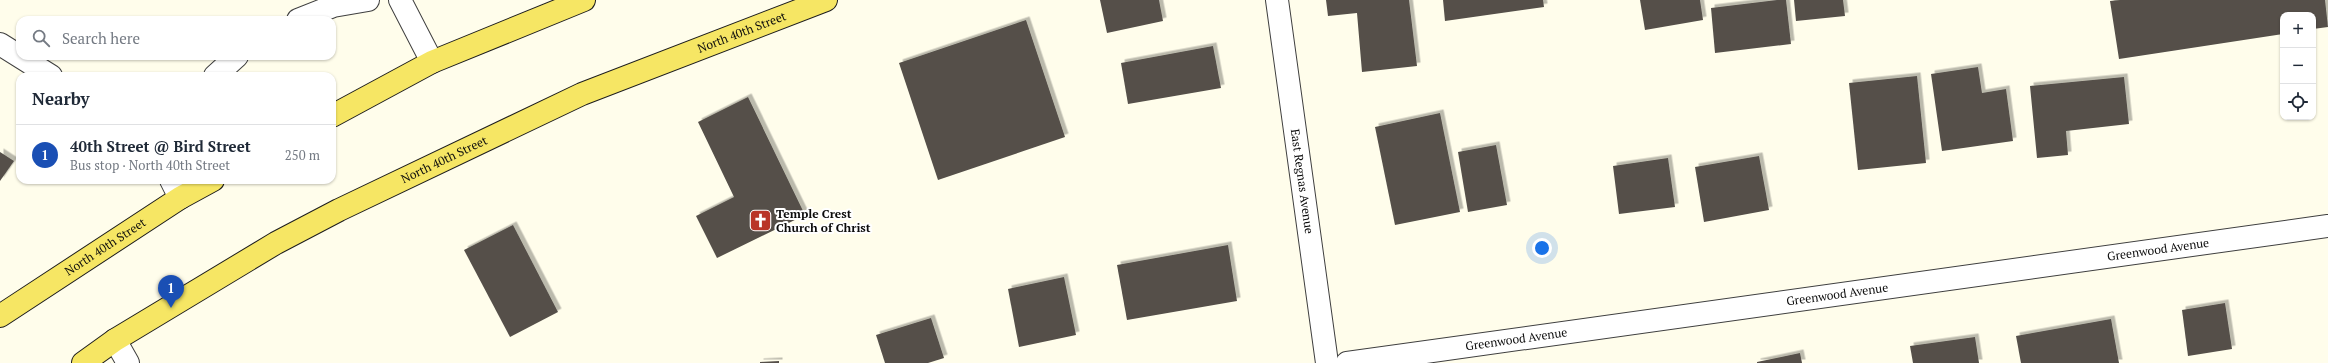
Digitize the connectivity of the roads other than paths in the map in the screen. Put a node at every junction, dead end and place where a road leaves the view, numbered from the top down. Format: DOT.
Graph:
graph roads {
  1 [pos="368,0"];
  2 [pos="400,0"];
  3 [pos="584,0"];
  4 [pos="826,0"];
  5 [pos="1277,0"];
  6 [pos="308,16"];
  7 [pos="0,44"];
  8 [pos="16,54"];
  9 [pos="26,60"];
  10 [pos="233,60"];
  11 [pos="432,62"];
  12 [pos="45,72"];
  13 [pos="219,72"];
  14 [pos="336,114"];
  15 [pos="196,184"];
  16 [pos="175,189"];
  17 [pos="2328,226"];
  18 [pos="0,316"];
  19 [pos="115,340"];
  20 [pos="83,363"];
  21 [pos="128,363"];
  22 [pos="1327,363"];
  23 [pos="1347,363"];
  1 -- 6 [label="street"];
  2 -- 11 [label="street"];
  3 -- 11 [label="main road"];
  4 -- 19 [label="main road, North 40th Street"];
  5 -- 22 [label="street, East Regnas Avenue"];
  7 -- 8 [label="street"];
  9 -- 12 [label="street"];
  10 -- 13 [label="street"];
  11 -- 14 [label="main road"];
  15 -- 16 [label="main road, North 40th Street"];
  16 -- 18 [label="main road, North 40th Street"];
  17 -- 23 [label="street, Greenwood Avenue"];
  19 -- 20 [label="main road, North 40th Street"];
  19 -- 21 [label="street"];
}
